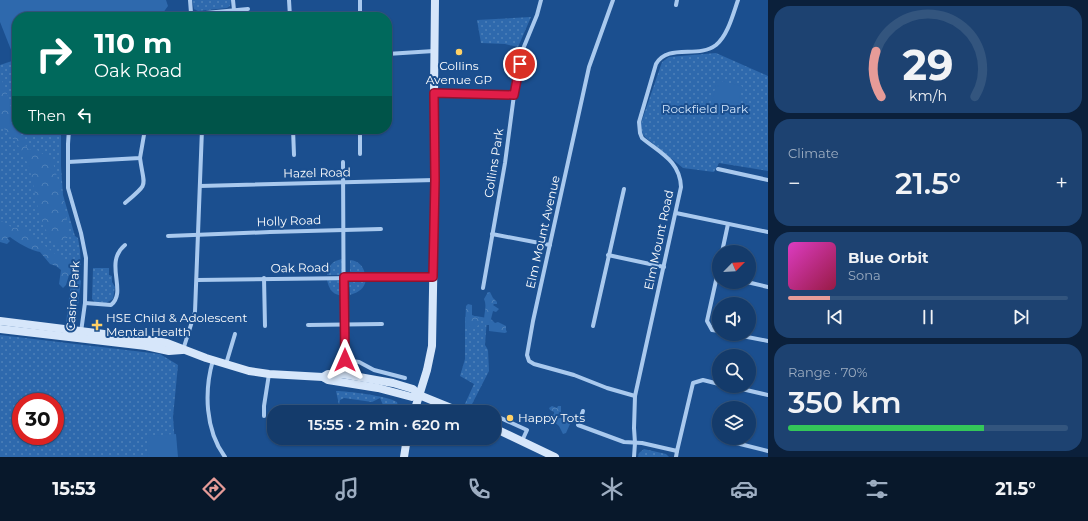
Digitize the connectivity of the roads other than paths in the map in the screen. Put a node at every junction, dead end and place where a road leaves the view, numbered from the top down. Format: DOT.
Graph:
graph roads {
  1 [pos="190,0"];
  2 [pos="233,0"];
  3 [pos="289,0"];
  4 [pos="360,0"];
  5 [pos="435,0"];
  6 [pos="541,0"];
  7 [pos="613,0"];
  8 [pos="738,0"];
  9 [pos="248,9"];
  10 [pos="234,10"];
  11 [pos="191,12"];
  12 [pos="212,12"];
  13 [pos="290,12"];
  14 [pos="360,12"];
  15 [pos="434,52"];
  16 [pos="392,54"];
  17 [pos="434,93"];
  18 [pos="514,95"];
  19 [pos="69,134"];
  20 [pos="144,134"];
  21 [pos="202,134"];
  22 [pos="293,134"];
  23 [pos="360,134"];
  24 [pos="360,154"];
  25 [pos="294,155"];
  26 [pos="140,158"];
  27 [pos="68,162"];
  28 [pos="343,162"];
  29 [pos="718,169"];
  30 [pos="435,180"];
  31 [pos="768,180"];
  32 [pos="343,183"];
  33 [pos="200,186"];
  34 [pos="624,189"];
  35 [pos="126,203"];
  36 [pos="676,213"];
  37 [pos="728,224"];
  38 [pos="381,229"];
  39 [pos="344,230"];
  40 [pos="768,232"];
  41 [pos="492,234"];
  42 [pos="198,235"];
  43 [pos="168,236"];
  44 [pos="126,245"];
  45 [pos="550,245"];
  46 [pos="724,245"];
  47 [pos="608,255"];
  48 [pos="664,267"];
  49 [pos="344,277"];
  50 [pos="433,277"];
  51 [pos="264,278"];
  52 [pos="197,280"];
  53 [pos="756,284"];
  54 [pos="768,287"];
  55 [pos="483,288"];
  56 [pos="712,301"];
  57 [pos="84,303"];
  58 [pos="0,321"];
  59 [pos="344,324"];
  60 [pos="382,324"];
  61 [pos="308,325"];
  62 [pos="265,326"];
  63 [pos="593,326"];
  64 [pos="17,327"];
  65 [pos="0,329"];
  66 [pos="712,330"];
  67 [pos="235,334"];
  68 [pos="80,335"];
  69 [pos="756,339"];
  70 [pos="768,341"];
  71 [pos="233,342"];
  72 [pos="239,344"];
  73 [pos="183,350"];
  74 [pos="213,360"];
  75 [pos="345,360"];
  76 [pos="226,364"];
  77 [pos="269,374"];
  78 [pos="344,378"];
  79 [pos="406,378"];
  80 [pos="712,382"];
  81 [pos="756,392"];
  82 [pos="406,395"];
  83 [pos="419,395"];
  84 [pos="768,395"];
  85 [pos="635,396"];
  86 [pos="412,405"];
  87 [pos="416,405"];
  88 [pos="444,405"];
  89 [pos="583,411"];
  90 [pos="264,416"];
  91 [pos="501,418"];
  92 [pos="501,431"];
  93 [pos="522,441"];
  94 [pos="636,443"];
  95 [pos="406,445"];
  96 [pos="744,445"];
  97 [pos="677,451"];
  98 [pos="768,451"];
  99 [pos="224,457"];
  100 [pos="404,457"];
  101 [pos="555,457"];
  102 [pos="634,457"];
  103 [pos="676,457"];
  1 -- 11 [label="street"];
  2 -- 10 [label="street"];
  3 -- 13 [label="street"];
  4 -- 14 [label="street"];
  5 -- 15 [label="main road"];
  6 -- 18 [label="street, Collins Park"];
  7 -- 45 [label="street, Elm Mount Avenue"];
  8 -- 36 [label="street, Elm Mount Road"];
  9 -- 10 [label="street"];
  10 -- 12 [label="street"];
  15 -- 16 [label="street"];
  15 -- 17 [label="main road"];
  17 -- 18 [label="street"];
  17 -- 30 [label="main road"];
  18 -- 41 [label="street, Collins Park"];
  19 -- 27 [label="street, Casino Park"];
  20 -- 26 [label="street"];
  21 -- 33 [label="street"];
  22 -- 25 [label="street"];
  23 -- 24 [label="street"];
  26 -- 27 [label="street"];
  26 -- 35 [label="street"];
  27 -- 57 [label="street, Casino Park"];
  28 -- 32 [label="street"];
  29 -- 31 [label="street"];
  30 -- 32 [label="street, Hazel Road"];
  30 -- 50 [label="main road"];
  32 -- 33 [label="street, Hazel Road"];
  32 -- 39 [label="street"];
  33 -- 42 [label="street"];
  34 -- 47 [label="street"];
  36 -- 37 [label="street"];
  36 -- 48 [label="street, Elm Mount Road"];
  37 -- 40 [label="street"];
  37 -- 46 [label="street"];
  38 -- 39 [label="street, Holly Road"];
  39 -- 42 [label="street, Holly Road"];
  39 -- 49 [label="street"];
  41 -- 45 [label="street"];
  41 -- 55 [label="street, Collins Park"];
  42 -- 43 [label="street, Holly Road"];
  42 -- 52 [label="street"];
  44 -- 57 [label="street"];
  45 -- 85 [label="street, Elm Mount Avenue"];
  47 -- 48 [label="street"];
  47 -- 63 [label="street"];
  48 -- 85 [label="street, Elm Mount Road"];
  49 -- 50 [label="street, Oak Road"];
  49 -- 51 [label="street, Oak Road"];
  49 -- 59 [label="street"];
  50 -- 83 [label="main road"];
  51 -- 52 [label="street, Oak Road"];
  51 -- 62 [label="street, Oak Road"];
  52 -- 73 [label="street"];
  53 -- 54 [label="street"];
  56 -- 66 [label="street"];
  57 -- 68 [label="street, Casino Park"];
  58 -- 64 [label="main road"];
  59 -- 60 [label="street"];
  59 -- 61 [label="street"];
  59 -- 75 [label="street"];
  64 -- 65 [label="main road"];
  64 -- 68 [label="main road"];
  67 -- 71 [label="street"];
  68 -- 73 [label="main road"];
  69 -- 70 [label="street"];
  71 -- 72 [label="street"];
  71 -- 76 [label="street"];
  73 -- 74 [label="main road"];
  74 -- 76 [label="main road"];
  74 -- 99 [label="street"];
  75 -- 78 [label="street"];
  75 -- 79 [label="street"];
  76 -- 77 [label="main road"];
  77 -- 78 [label="main road"];
  77 -- 90 [label="street"];
  78 -- 82 [label="main road"];
  78 -- 83 [label="main road"];
  80 -- 97 [label="street"];
  81 -- 84 [label="street"];
  82 -- 83 [label="main road"];
  82 -- 86 [label="main road"];
  83 -- 87 [label="main road"];
  83 -- 88 [label="main road"];
  85 -- 94 [label="street, Elm Mount Road"];
  89 -- 94 [label="street"];
  91 -- 93 [label="street"];
  92 -- 93 [label="main road"];
  93 -- 101 [label="main road"];
  94 -- 97 [label="street"];
  94 -- 102 [label="street, Elm Mount Road"];
  95 -- 100 [label="main road"];
  96 -- 98 [label="street"];
  97 -- 103 [label="street"];
}
